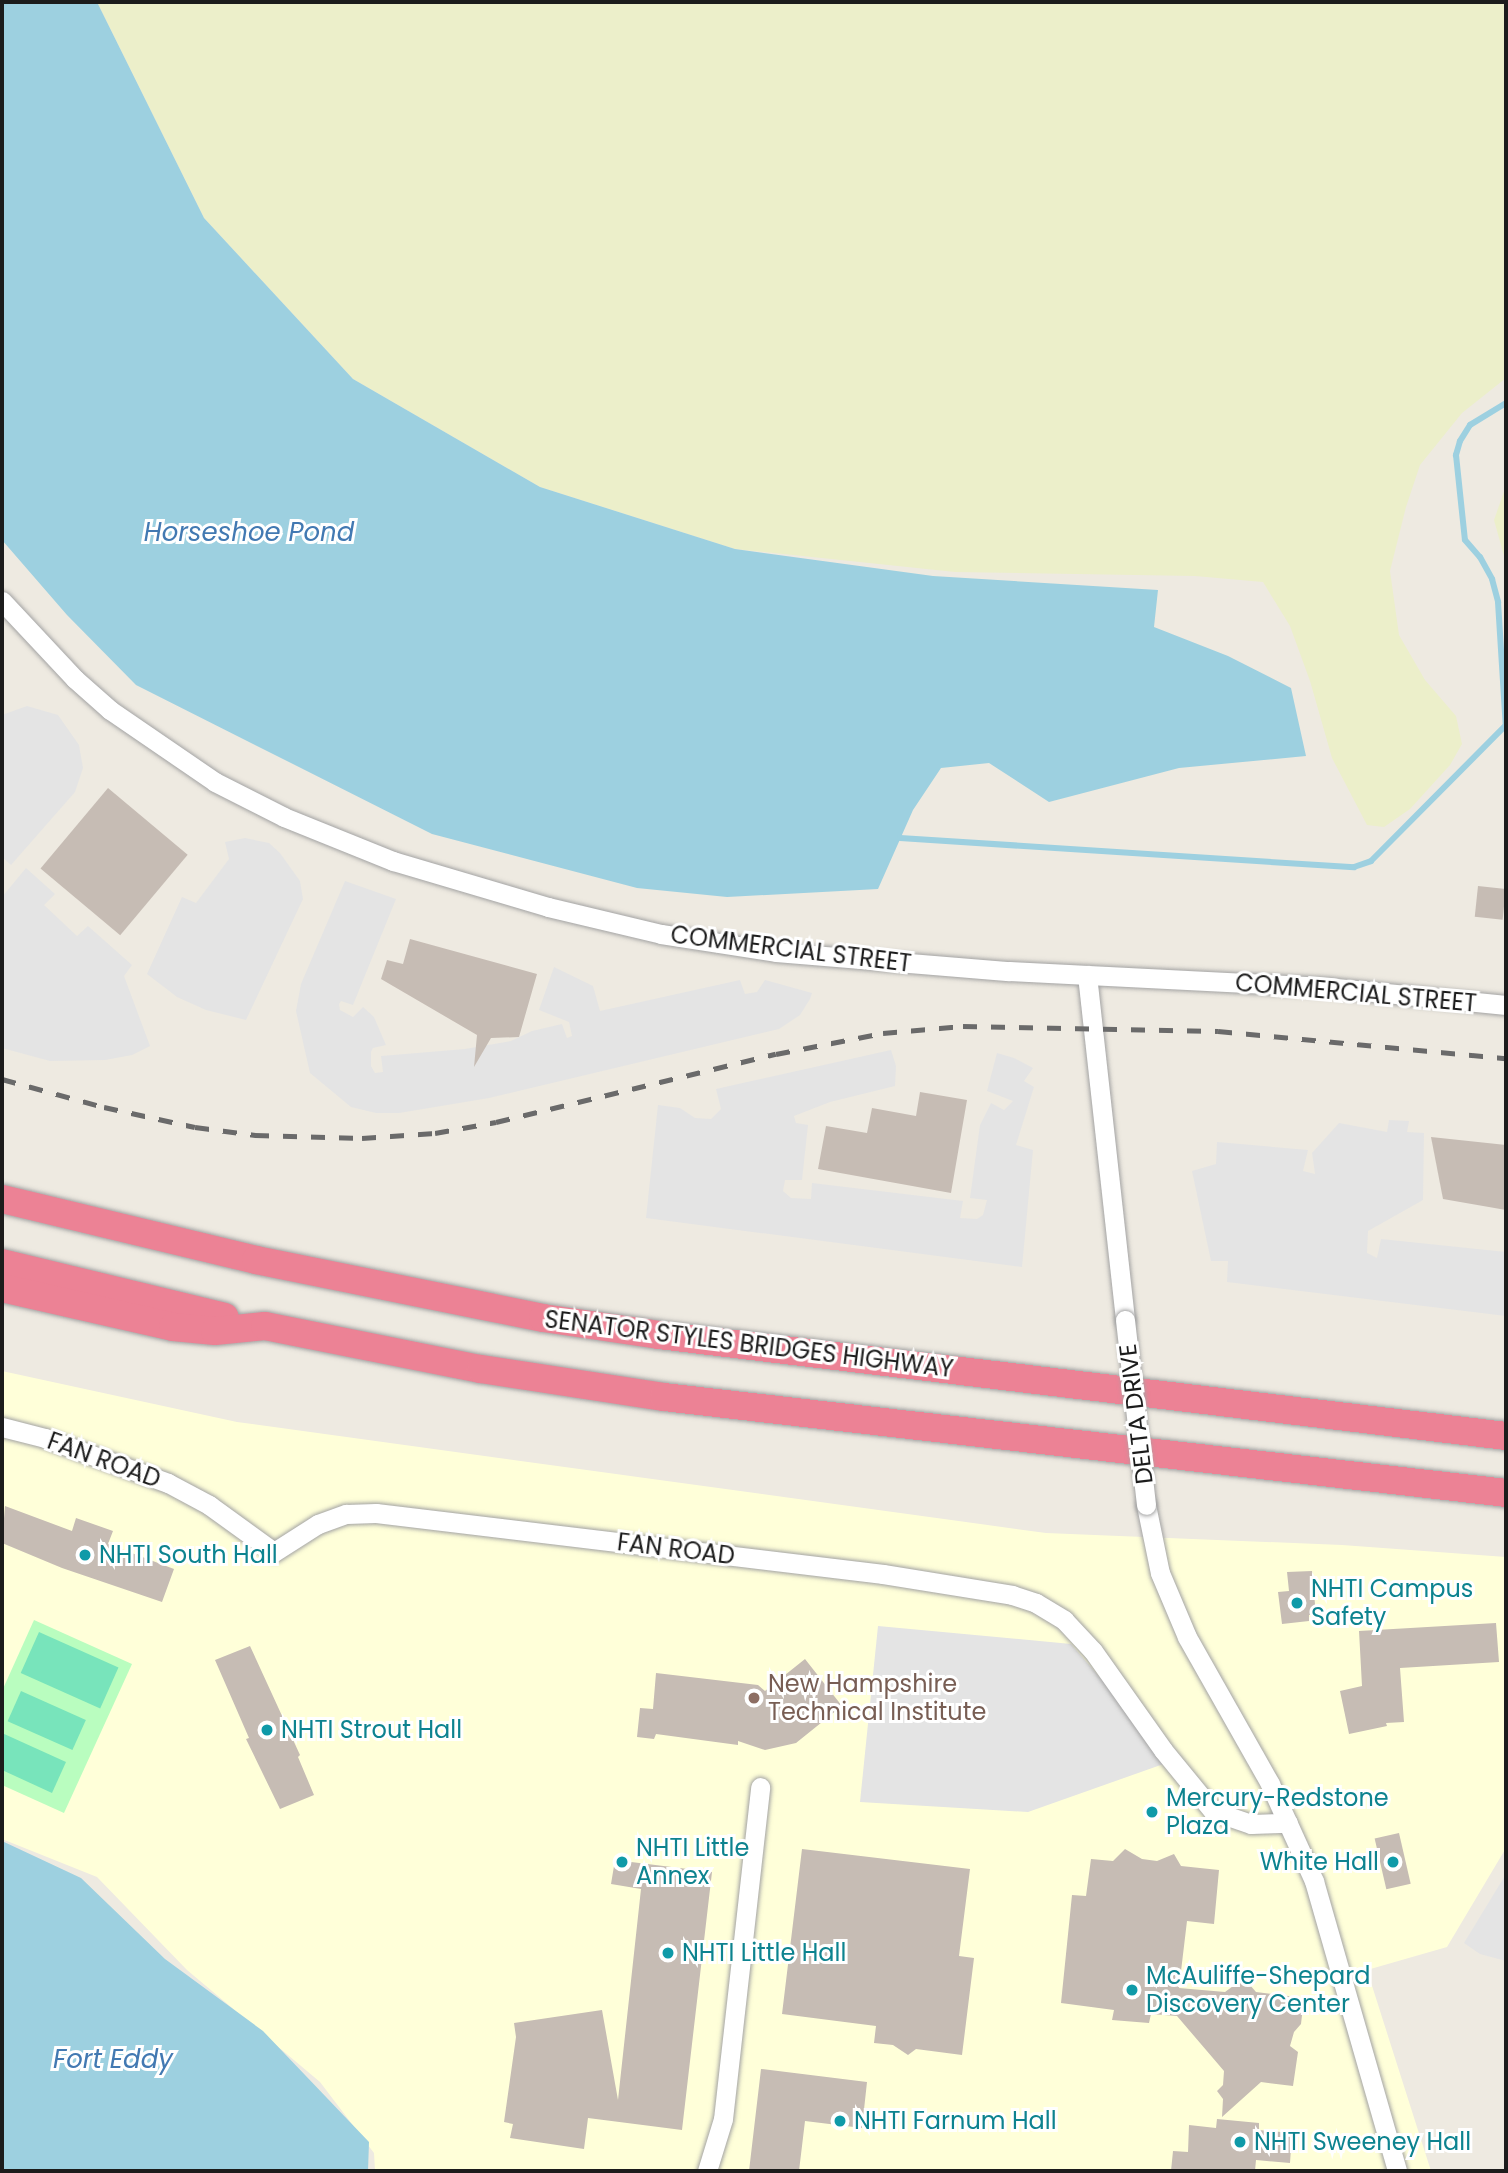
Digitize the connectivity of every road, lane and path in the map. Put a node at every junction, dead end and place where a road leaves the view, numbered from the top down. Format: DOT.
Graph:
graph roads {
  1 [pos="2,601"];
  2 [pos="1087,975"];
  3 [pos="1506,1005"];
  4 [pos="2,1181"];
  5 [pos="2,1199"];
  6 [pos="102,1222"];
  7 [pos="2,1263"];
  8 [pos="2,1288"];
  9 [pos="265,1326"];
  10 [pos="2,1427"];
  11 [pos="1506,1436"];
  12 [pos="1506,1493"];
  13 [pos="760,1787"];
  14 [pos="1288,1823"];
  15 [pos="707,2171"];
  16 [pos="1397,2171"];
  1 -- 2 [label="street, COMMERCIAL STREET"];
  2 -- 3 [label="street, COMMERCIAL STREET"];
  2 -- 14 [label="street, DELTA DRIVE, bridge"];
  4 -- 6 [label="highway"];
  5 -- 6 [label="highway, SENATOR STYLES BRIDGES HIGHWAY"];
  6 -- 11 [label="highway, SENATOR STYLES BRIDGES HIGHWAY"];
  7 -- 9 [label="highway"];
  8 -- 9 [label="highway"];
  9 -- 12 [label="highway"];
  10 -- 14 [label="street, FAN ROAD"];
  13 -- 15 [label="street"];
  14 -- 16 [label="street, DELTA DRIVE"];
}
